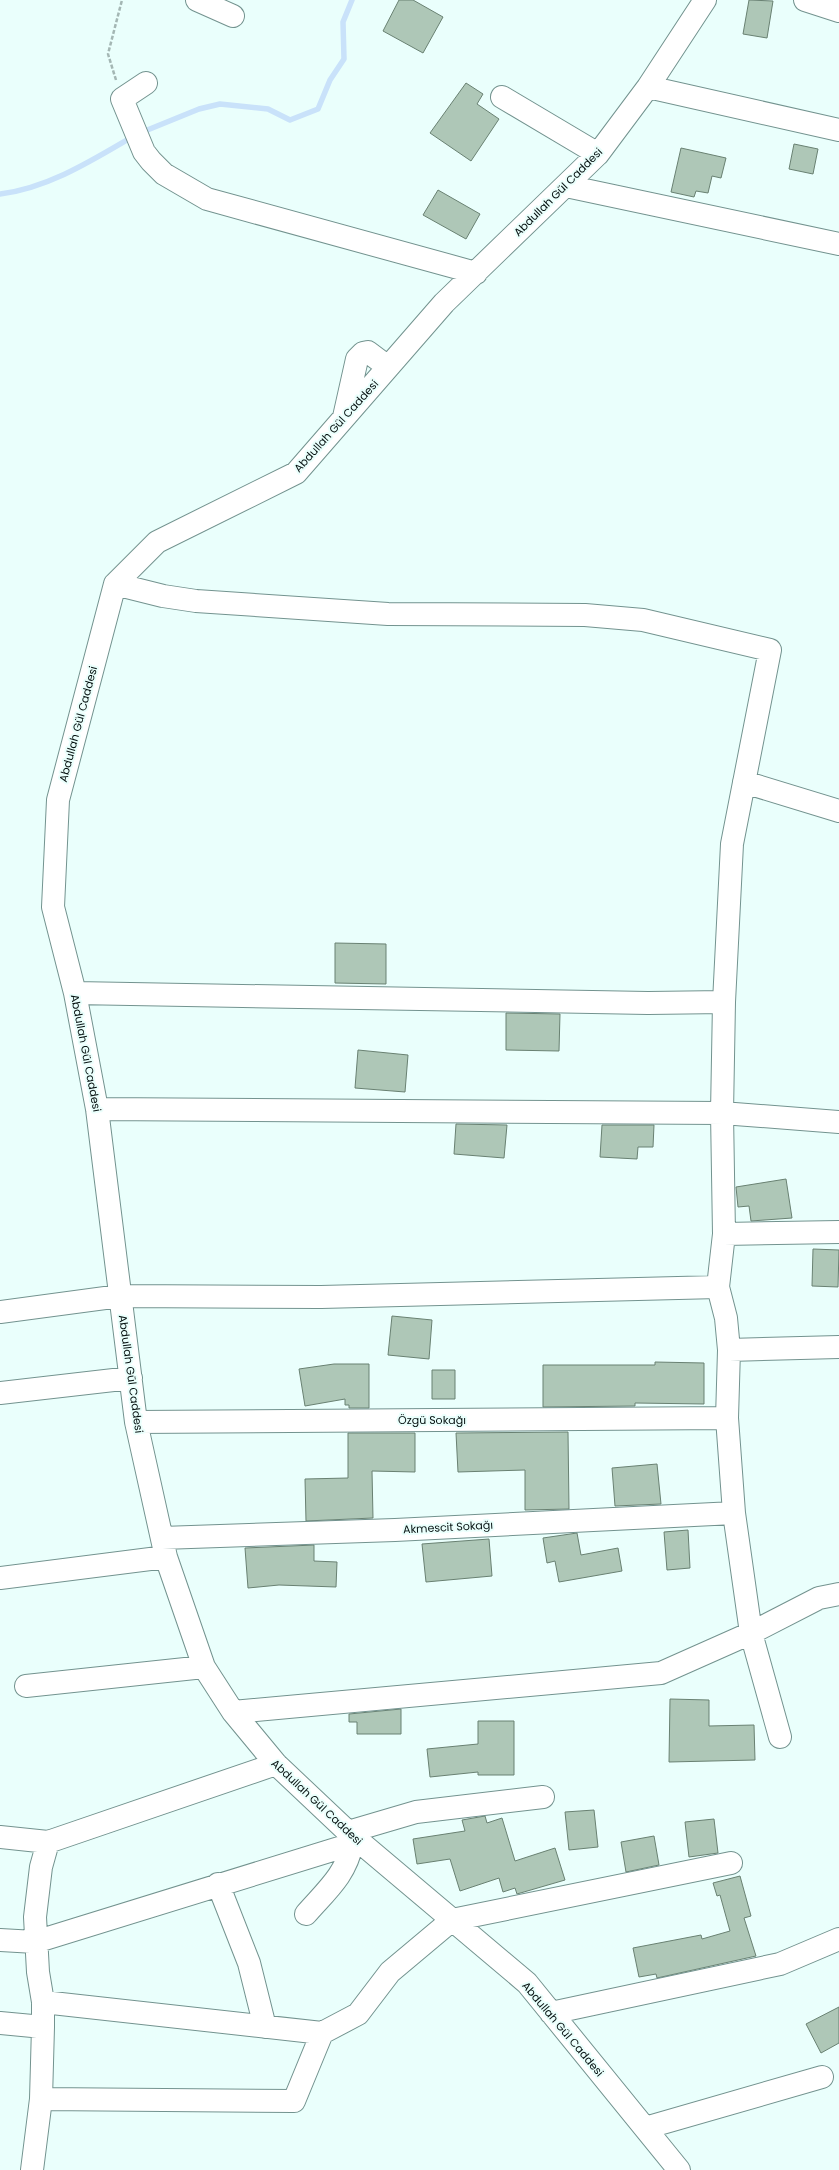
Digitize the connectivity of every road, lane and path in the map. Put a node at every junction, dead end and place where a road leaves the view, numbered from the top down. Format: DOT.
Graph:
graph roads {
  1 [pos="122,0"];
  2 [pos="197,0"];
  3 [pos="705,0"];
  4 [pos="805,0"];
  5 [pos="839,11"];
  6 [pos="233,16"];
  7 [pos="146,82"];
  8 [pos="648,87"];
  9 [pos="502,97"];
  10 [pos="124,105"];
  11 [pos="839,130"];
  12 [pos="598,154"];
  13 [pos="566,186"];
  14 [pos="839,244"];
  15 [pos="476,273"];
  16 [pos="388,367"];
  17 [pos="344,418"];
  18 [pos="115,584"];
  19 [pos="744,782"];
  20 [pos="839,811"];
  21 [pos="75,993"];
  22 [pos="724,1002"];
  23 [pos="97,1109"];
  24 [pos="722,1113"];
  25 [pos="839,1122"];
  26 [pos="839,1232"];
  27 [pos="724,1234"];
  28 [pos="718,1287"];
  29 [pos="120,1296"];
  30 [pos="0,1312"];
  31 [pos="839,1347"];
  32 [pos="729,1350"];
  33 [pos="131,1378"];
  34 [pos="0,1393"];
  35 [pos="727,1418"];
  36 [pos="136,1422"];
  37 [pos="734,1513"];
  38 [pos="164,1548"];
  39 [pos="0,1578"];
  40 [pos="839,1594"];
  41 [pos="751,1633"];
  42 [pos="204,1666"];
  43 [pos="26,1686"];
  44 [pos="233,1712"];
  45 [pos="780,1738"];
  46 [pos="276,1764"];
  47 [pos="543,1797"];
  48 [pos="0,1837"];
  49 [pos="353,1839"];
  50 [pos="48,1842"];
  51 [pos="732,1863"];
  52 [pos="218,1884"];
  53 [pos="306,1914"];
  54 [pos="452,1920"];
  55 [pos="839,1939"];
  56 [pos="0,1940"];
  57 [pos="35,1942"];
  58 [pos="43,2002"];
  59 [pos="551,2013"];
  60 [pos="0,2023"];
  61 [pos="42,2027"];
  62 [pos="265,2027"];
  63 [pos="322,2033"];
  64 [pos="822,2077"];
  65 [pos="41,2099"];
  66 [pos="645,2128"];
  67 [pos="32,2170"];
  68 [pos="679,2170"];
  1 -- 10 [label="path"];
  2 -- 6 [label="street"];
  3 -- 8 [label="street, Abdullah Gül Caddesi"];
  4 -- 5 [label="street"];
  7 -- 10 [label="street"];
  8 -- 11 [label="street"];
  8 -- 12 [label="street, Abdullah Gül Caddesi"];
  9 -- 12 [label="street"];
  10 -- 15 [label="street"];
  12 -- 13 [label="street, Abdullah Gül Caddesi"];
  13 -- 14 [label="street"];
  13 -- 15 [label="street, Abdullah Gül Caddesi"];
  15 -- 16 [label="street, Abdullah Gül Caddesi"];
  16 -- 17 [label="street, Abdullah Gül Caddesi"];
  16 -- 17 [label="street"];
  17 -- 18 [label="street, Abdullah Gül Caddesi"];
  18 -- 19 [label="street"];
  18 -- 21 [label="street, Abdullah Gül Caddesi"];
  19 -- 20 [label="street"];
  19 -- 22 [label="street"];
  21 -- 22 [label="street"];
  21 -- 23 [label="street, Abdullah Gül Caddesi"];
  22 -- 24 [label="street"];
  23 -- 24 [label="street"];
  23 -- 29 [label="street, Abdullah Gül Caddesi"];
  24 -- 25 [label="street"];
  24 -- 27 [label="street"];
  26 -- 27 [label="street"];
  27 -- 28 [label="street"];
  28 -- 29 [label="street"];
  28 -- 32 [label="street"];
  29 -- 30 [label="street"];
  29 -- 33 [label="street, Abdullah Gül Caddesi"];
  31 -- 32 [label="street"];
  32 -- 35 [label="street"];
  33 -- 34 [label="street"];
  33 -- 36 [label="street, Abdullah Gül Caddesi"];
  35 -- 36 [label="street, Özgü Sokağı"];
  35 -- 37 [label="street"];
  36 -- 38 [label="street, Abdullah Gül Caddesi"];
  37 -- 38 [label="street, Akmescit Sokağı"];
  37 -- 41 [label="street"];
  38 -- 39 [label="street, Akmescit Sokağı"];
  38 -- 42 [label="street, Abdullah Gül Caddesi"];
  40 -- 41 [label="street"];
  41 -- 44 [label="street"];
  41 -- 45 [label="street"];
  42 -- 43 [label="street"];
  42 -- 44 [label="street, Abdullah Gül Caddesi"];
  44 -- 46 [label="street, Abdullah Gül Caddesi"];
  46 -- 49 [label="street, Abdullah Gül Caddesi"];
  46 -- 50 [label="street"];
  47 -- 49 [label="street"];
  48 -- 50 [label="street"];
  49 -- 52 [label="street"];
  49 -- 53 [label="street"];
  49 -- 54 [label="street, Abdullah Gül Caddesi"];
  50 -- 57 [label="street"];
  51 -- 54 [label="street"];
  52 -- 57 [label="street"];
  52 -- 62 [label="street"];
  54 -- 59 [label="street, Abdullah Gül Caddesi"];
  54 -- 63 [label="street"];
  55 -- 59 [label="street"];
  56 -- 57 [label="street"];
  57 -- 58 [label="street"];
  58 -- 61 [label="street"];
  58 -- 62 [label="street"];
  59 -- 66 [label="street, Abdullah Gül Caddesi"];
  60 -- 61 [label="street"];
  61 -- 65 [label="street"];
  62 -- 63 [label="street"];
  63 -- 65 [label="street"];
  64 -- 66 [label="street"];
  65 -- 67 [label="street"];
  66 -- 68 [label="street, Abdullah Gül Caddesi"];
}
